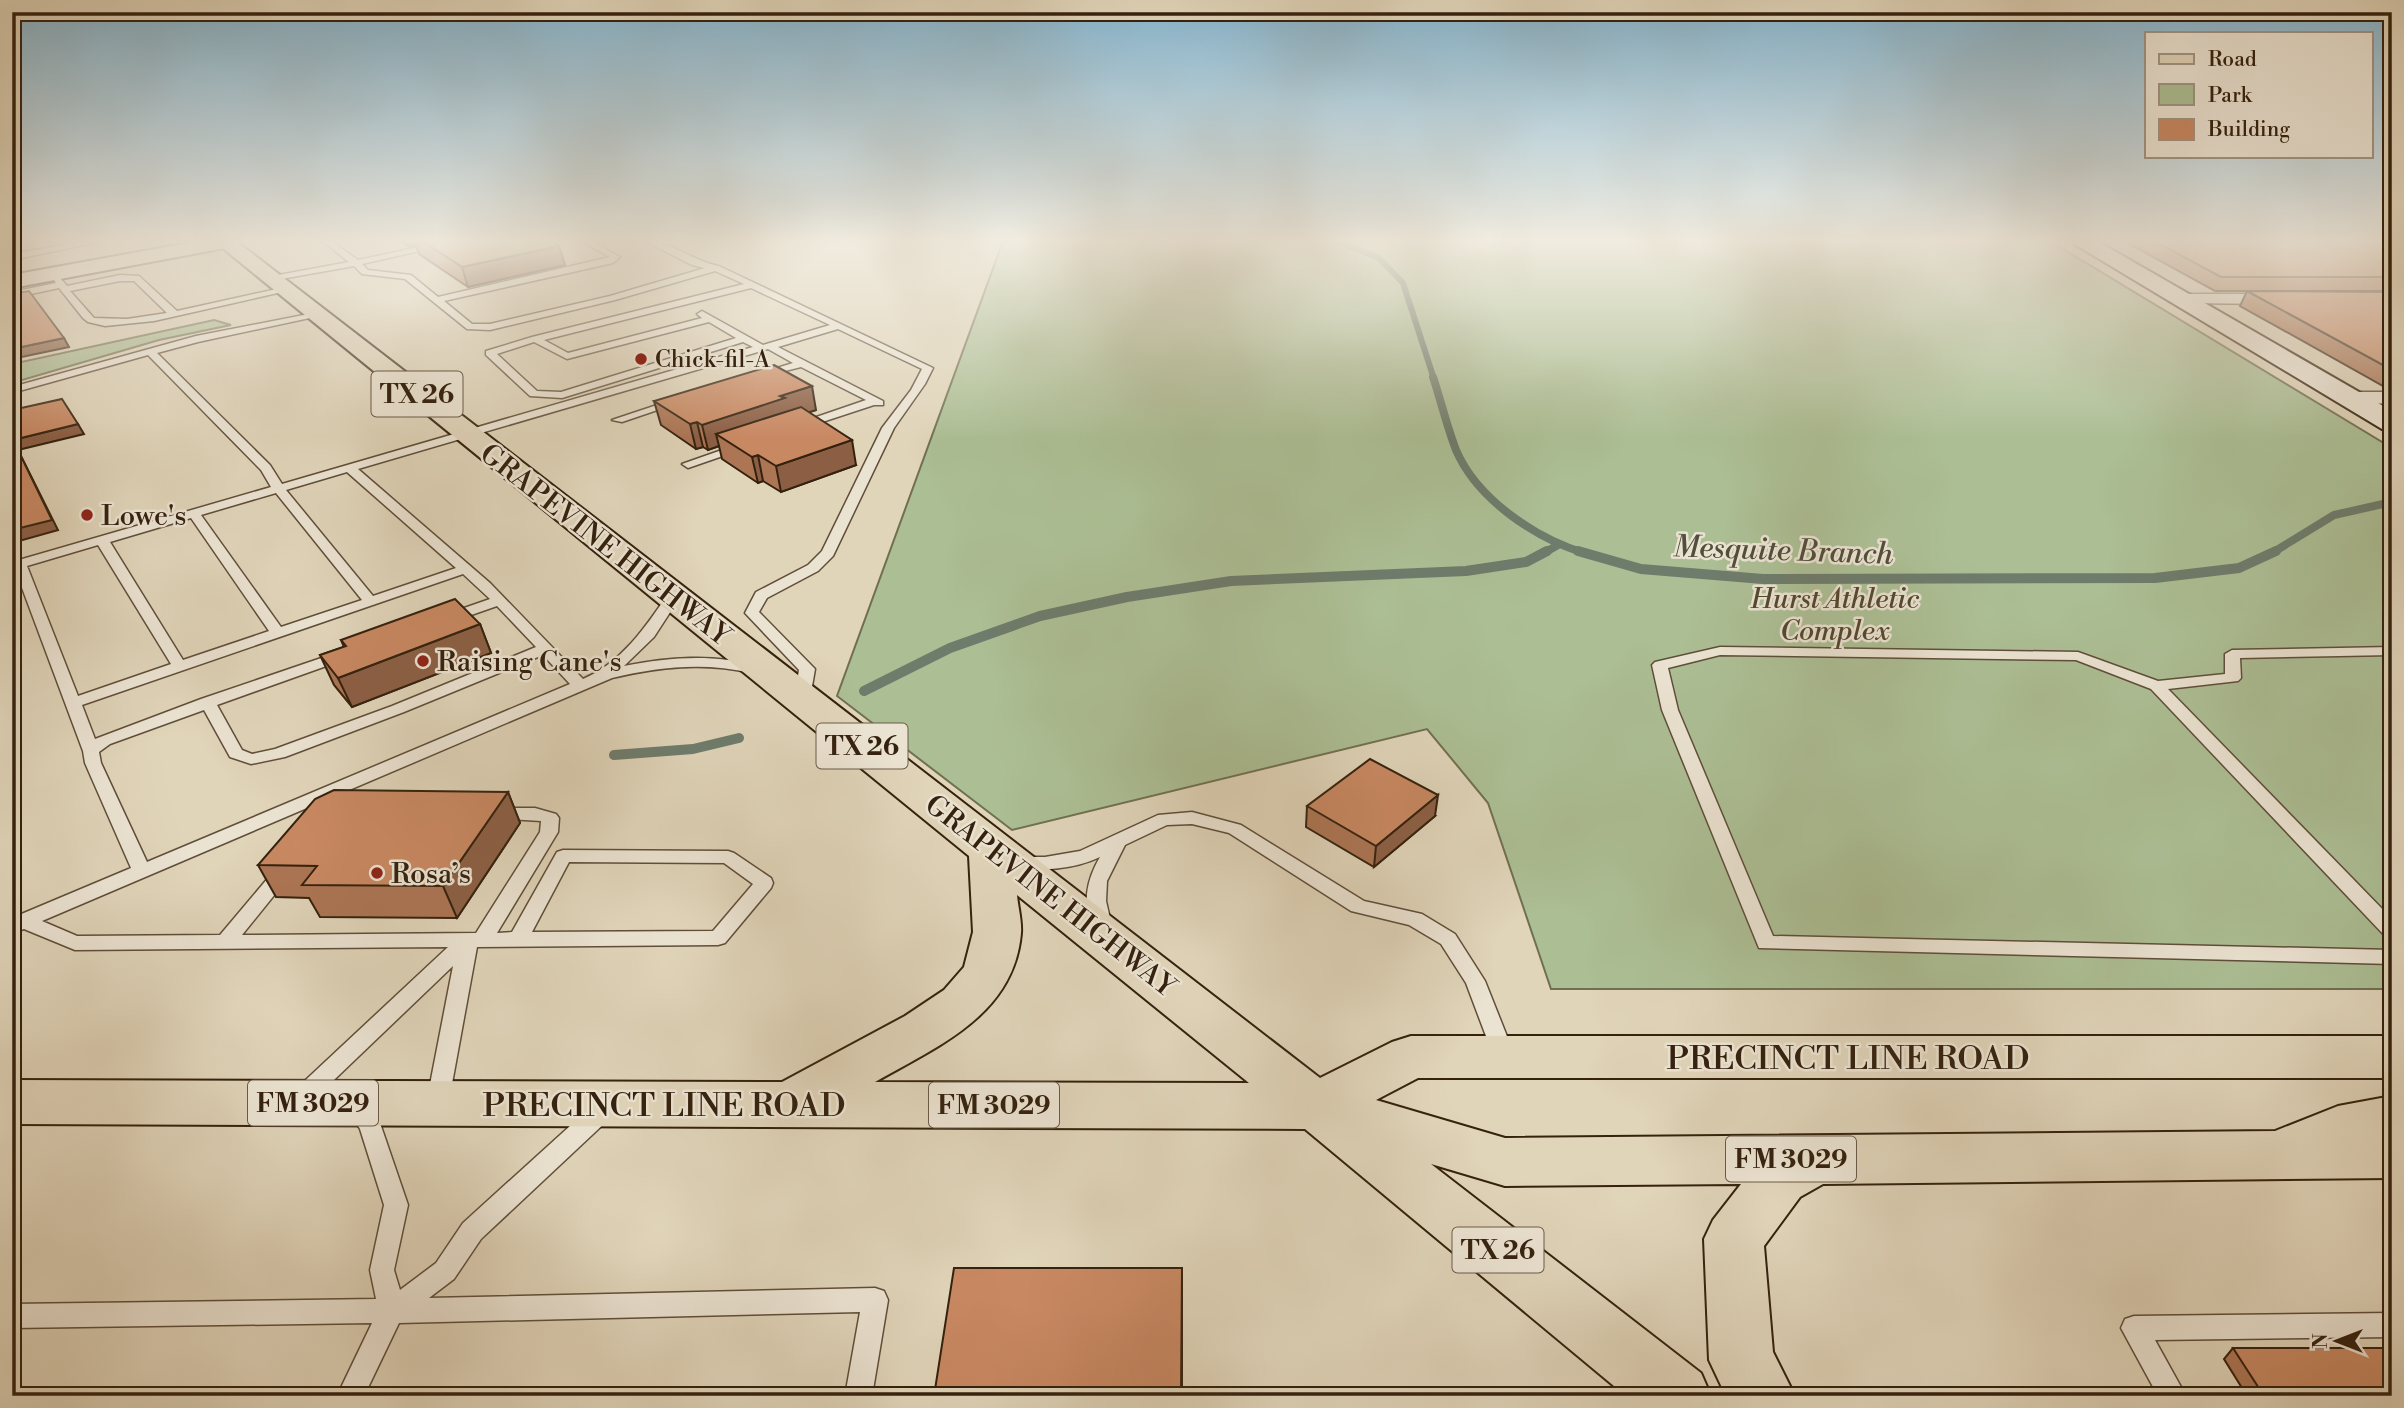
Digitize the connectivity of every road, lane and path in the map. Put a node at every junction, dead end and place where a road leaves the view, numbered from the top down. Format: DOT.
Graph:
graph roads {
  1 [pos="80,307"];
  2 [pos="166,307"];
  3 [pos="201,307"];
  4 [pos="307,307"];
  5 [pos="445,307"];
  6 [pos="575,307"];
  7 [pos="662,307"];
  8 [pos="689,307"];
  9 [pos="798,307"];
  10 [pos="2194,307"];
  11 [pos="174,314"];
  12 [pos="316,314"];
  13 [pos="709,318"];
  14 [pos="838,326"];
  15 [pos="535,339"];
  16 [pos="744,339"];
  17 [pos="765,347"];
  18 [pos="151,353"];
  19 [pos="802,363"];
  20 [pos="750,379"];
  21 [pos="12,390"];
  22 [pos="2349,398"];
  23 [pos="2392,398"];
  24 [pos="684,400"];
  25 [pos="875,401"];
  26 [pos="897,412"];
  27 [pos="618,420"];
  28 [pos="2392,423"];
  29 [pos="788,430"];
  30 [pos="469,435"];
  31 [pos="751,443"];
  32 [pos="688,464"];
  33 [pos="351,469"];
  34 [pos="279,489"];
  35 [pos="194,514"];
  36 [pos="102,540"];
  37 [pos="16,565"];
  38 [pos="465,569"];
  39 [pos="673,597"];
  40 [pos="370,601"];
  41 [pos="499,601"];
  42 [pos="435,623"];
  43 [pos="278,633"];
  44 [pos="359,649"];
  45 [pos="545,649"];
  46 [pos="2392,651"];
  47 [pos="180,667"];
  48 [pos="768,672"];
  49 [pos="607,674"];
  50 [pos="580,685"];
  51 [pos="2156,686"];
  52 [pos="802,698"];
  53 [pos="207,702"];
  54 [pos="73,703"];
  55 [pos="91,751"];
  56 [pos="481,814"];
  57 [pos="1117,843"];
  58 [pos="999,854"];
  59 [pos="142,871"];
  60 [pos="275,883"];
  61 [pos="18,924"];
  62 [pos="2392,931"];
  63 [pos="1106,939"];
  64 [pos="475,940"];
  65 [pos="517,940"];
  66 [pos="225,942"];
  67 [pos="2392,957"];
  68 [pos="2392,1057"];
  69 [pos="1504,1058"];
  70 [pos="12,1102"];
  71 [pos="296,1103"];
  72 [pos="355,1103"];
  73 [pos="438,1103"];
  74 [pos="613,1103"];
  75 [pos="790,1104"];
  76 [pos="1316,1106"];
  77 [pos="2392,1119"];
  78 [pos="2392,1154"];
  79 [pos="2275,1155"];
  80 [pos="1815,1159"];
  81 [pos="392,1311"];
  82 [pos="12,1316"];
  83 [pos="2392,1325"];
  84 [pos="350,1396"];
  85 [pos="858,1396"];
  86 [pos="1678,1396"];
  87 [pos="1762,1396"];
  88 [pos="2173,1396"];
  1 -- 11 [label="lane"];
  2 -- 11 [label="lane"];
  3 -- 11 [label="lane"];
  4 -- 12 [label="main road, GRAPEVINE HIGHWAY / TX 26"];
  5 -- 6 [label="lane"];
  7 -- 15 [label="lane"];
  8 -- 13 [label="lane"];
  9 -- 14 [label="lane"];
  10 -- 22 [label="street"];
  12 -- 18 [label="lane"];
  12 -- 30 [label="main road, GRAPEVINE HIGHWAY / TX 26"];
  13 -- 15 [label="lane"];
  13 -- 16 [label="lane"];
  14 -- 17 [label="lane"];
  14 -- 26 [label="lane"];
  15 -- 16 [label="lane"];
  16 -- 17 [label="lane"];
  17 -- 19 [label="lane"];
  17 -- 30 [label="lane"];
  18 -- 21 [label="lane"];
  18 -- 34 [label="lane"];
  19 -- 20 [label="lane"];
  19 -- 25 [label="lane"];
  22 -- 23 [label="street"];
  22 -- 28 [label="street"];
  24 -- 27 [label="lane"];
  25 -- 26 [label="lane"];
  25 -- 29 [label="lane"];
  26 -- 52 [label="lane"];
  30 -- 33 [label="lane"];
  30 -- 39 [label="main road, GRAPEVINE HIGHWAY / TX 26"];
  31 -- 32 [label="lane"];
  33 -- 34 [label="lane"];
  33 -- 38 [label="lane"];
  34 -- 35 [label="lane"];
  34 -- 40 [label="lane"];
  35 -- 36 [label="lane"];
  35 -- 43 [label="lane"];
  36 -- 37 [label="lane"];
  36 -- 47 [label="lane"];
  37 -- 54 [label="lane"];
  38 -- 40 [label="lane"];
  38 -- 41 [label="lane"];
  39 -- 48 [label="main road, GRAPEVINE HIGHWAY / TX 26"];
  39 -- 49 [label="lane"];
  40 -- 43 [label="lane"];
  41 -- 42 [label="lane"];
  41 -- 45 [label="lane"];
  43 -- 47 [label="lane"];
  44 -- 53 [label="lane"];
  45 -- 50 [label="lane"];
  45 -- 53 [label="lane"];
  46 -- 51 [label="lane"];
  47 -- 54 [label="lane"];
  48 -- 49 [label="lane"];
  48 -- 52 [label="main road, GRAPEVINE HIGHWAY / TX 26"];
  49 -- 50 [label="lane"];
  50 -- 59 [label="lane"];
  51 -- 62 [label="lane"];
  51 -- 67 [label="lane"];
  52 -- 58 [label="main road, GRAPEVINE HIGHWAY / TX 26"];
  53 -- 55 [label="lane"];
  54 -- 55 [label="lane"];
  55 -- 59 [label="lane"];
  56 -- 64 [label="lane"];
  57 -- 58 [label="lane"];
  57 -- 63 [label="lane"];
  57 -- 69 [label="lane"];
  58 -- 63 [label="main road, GRAPEVINE HIGHWAY / TX 26"];
  58 -- 75 [label="main road"];
  59 -- 61 [label="lane"];
  60 -- 66 [label="lane"];
  61 -- 66 [label="lane"];
  63 -- 76 [label="main road, GRAPEVINE HIGHWAY / TX 26"];
  64 -- 65 [label="lane"];
  64 -- 66 [label="lane"];
  64 -- 71 [label="lane"];
  64 -- 73 [label="lane"];
  65 -- 65 [label="lane"];
  68 -- 69 [label="main road, PRECINCT LINE ROAD / FM 3029"];
  69 -- 76 [label="main road, PRECINCT LINE ROAD / FM 3029"];
  70 -- 71 [label="main road, PRECINCT LINE ROAD / FM 3029"];
  71 -- 72 [label="main road, PRECINCT LINE ROAD / FM 3029"];
  72 -- 73 [label="main road, PRECINCT LINE ROAD / FM 3029"];
  72 -- 81 [label="lane"];
  73 -- 74 [label="main road, PRECINCT LINE ROAD / FM 3029"];
  74 -- 75 [label="main road, PRECINCT LINE ROAD / FM 3029"];
  74 -- 81 [label="lane"];
  75 -- 76 [label="main road, PRECINCT LINE ROAD / FM 3029"];
  76 -- 80 [label="main road, PRECINCT LINE ROAD / FM 3029"];
  76 -- 86 [label="main road, GRAPEVINE HIGHWAY / TX 26"];
  77 -- 79 [label="main road"];
  78 -- 79 [label="main road, PRECINCT LINE ROAD / FM 3029"];
  79 -- 80 [label="main road, PRECINCT LINE ROAD / FM 3029"];
  80 -- 87 [label="main road"];
  81 -- 82 [label="lane"];
  81 -- 84 [label="lane"];
  81 -- 85 [label="lane"];
  83 -- 88 [label="lane"];
}
